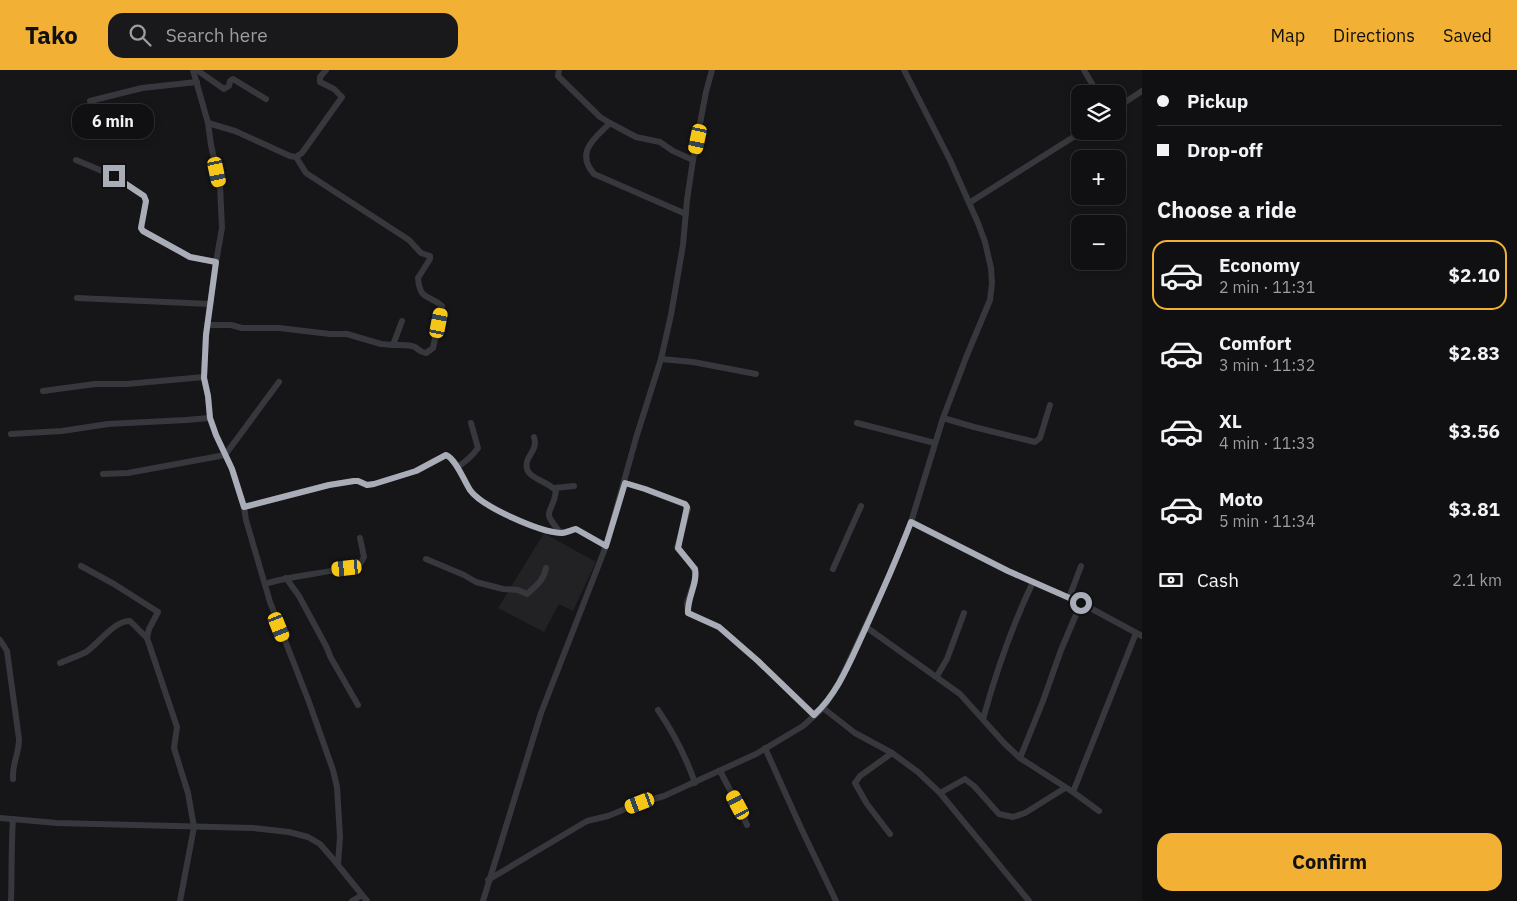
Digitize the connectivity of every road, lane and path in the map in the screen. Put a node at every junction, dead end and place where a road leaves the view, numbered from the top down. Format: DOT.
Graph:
graph roads {
  1 [pos="193,70"];
  2 [pos="197,70"];
  3 [pos="326,70"];
  4 [pos="559,70"];
  5 [pos="712,70"];
  6 [pos="904,70"];
  7 [pos="1084,70"];
  8 [pos="197,82"];
  9 [pos="1093,85"];
  10 [pos="1142,91"];
  11 [pos="266,99"];
  12 [pos="90,101"];
  13 [pos="1126,102"];
  14 [pos="208,124"];
  15 [pos="610,124"];
  16 [pos="1071,139"];
  17 [pos="296,157"];
  18 [pos="76,160"];
  19 [pos="693,160"];
  20 [pos="969,203"];
  21 [pos="686,214"];
  22 [pos="216,262"];
  23 [pos="77,298"];
  24 [pos="210,304"];
  25 [pos="402,321"];
  26 [pos="208,325"];
  27 [pos="393,345"];
  28 [pos="660,359"];
  29 [pos="756,374"];
  30 [pos="204,378"];
  31 [pos="279,382"];
  32 [pos="43,391"];
  33 [pos="1050,405"];
  34 [pos="210,418"];
  35 [pos="943,418"];
  36 [pos="471,423"];
  37 [pos="857,423"];
  38 [pos="11,434"];
  39 [pos="534,438"];
  40 [pos="935,443"];
  41 [pos="225,455"];
  42 [pos="457,466"];
  43 [pos="103,474"];
  44 [pos="625,483"];
  45 [pos="574,486"];
  46 [pos="554,488"];
  47 [pos="861,506"];
  48 [pos="244,507"];
  49 [pos="548,517"];
  50 [pos="911,522"];
  51 [pos="541,528"];
  52 [pos="561,533"];
  53 [pos="360,538"];
  54 [pos="606,546"];
  55 [pos="426,559"];
  56 [pos="80,566"];
  57 [pos="1081,566"];
  58 [pos="546,568"];
  59 [pos="833,569"];
  60 [pos="286,578"];
  61 [pos="1033,582"];
  62 [pos="266,584"];
  63 [pos="1069,598"];
  64 [pos="1081,603"];
  65 [pos="964,613"];
  66 [pos="866,627"];
  67 [pos="1139,634"];
  68 [pos="147,638"];
  69 [pos="0,640"];
  70 [pos="60,663"];
  71 [pos="937,676"];
  72 [pos="358,705"];
  73 [pos="822,708"];
  74 [pos="658,710"];
  75 [pos="814,715"];
  76 [pos="983,719"];
  77 [pos="766,748"];
  78 [pos="892,753"];
  79 [pos="1020,758"];
  80 [pos="720,771"];
  81 [pos="13,779"];
  82 [pos="695,783"];
  83 [pos="1065,788"];
  84 [pos="1073,792"];
  85 [pos="940,793"];
  86 [pos="1099,811"];
  87 [pos="0,818"];
  88 [pos="13,819"];
  89 [pos="747,825"];
  90 [pos="194,827"];
  91 [pos="890,834"];
  92 [pos="338,864"];
  93 [pos="488,880"];
  94 [pos="364,898"];
  95 [pos="11,901"];
  96 [pos="180,901"];
  97 [pos="352,901"];
  98 [pos="483,901"];
  99 [pos="836,901"];
  100 [pos="1029,901"];
  1 -- 8 [label="street"];
  2 -- 11 [label="street"];
  3 -- 17 [label="street"];
  4 -- 15 [label="street"];
  5 -- 19 [label="street"];
  6 -- 20 [label="street"];
  7 -- 9 [label="street"];
  8 -- 12 [label="street"];
  8 -- 14 [label="street"];
  10 -- 13 [label="street"];
  14 -- 17 [label="street"];
  14 -- 22 [label="street"];
  15 -- 19 [label="street"];
  15 -- 21 [label="street"];
  16 -- 20 [label="street"];
  17 -- 27 [label="street"];
  18 -- 22 [label="street"];
  19 -- 21 [label="street"];
  20 -- 35 [label="street"];
  21 -- 28 [label="street"];
  22 -- 24 [label="street"];
  23 -- 24 [label="street"];
  24 -- 26 [label="street"];
  25 -- 27 [label="street"];
  26 -- 27 [label="street"];
  26 -- 30 [label="street"];
  28 -- 29 [label="street"];
  28 -- 44 [label="street"];
  30 -- 32 [label="street"];
  30 -- 34 [label="street"];
  31 -- 41 [label="street"];
  33 -- 35 [label="street"];
  34 -- 38 [label="street"];
  34 -- 41 [label="street"];
  35 -- 40 [label="street"];
  36 -- 42 [label="street"];
  37 -- 40 [label="street"];
  39 -- 46 [label="street"];
  40 -- 50 [label="street"];
  41 -- 43 [label="street"];
  41 -- 48 [label="street"];
  42 -- 48 [label="street"];
  42 -- 51 [label="street"];
  44 -- 54 [label="street"];
  44 -- 75 [label="street"];
  45 -- 46 [label="street"];
  46 -- 49 [label="street"];
  47 -- 59 [label="street"];
  48 -- 62 [label="street"];
  49 -- 51 [label="street"];
  49 -- 52 [label="street"];
  50 -- 61 [label="street"];
  50 -- 66 [label="street"];
  51 -- 52 [label="street"];
  52 -- 54 [label="street"];
  53 -- 60 [label="street"];
  54 -- 93 [label="street"];
  55 -- 58 [label="street"];
  56 -- 68 [label="street"];
  57 -- 63 [label="street"];
  60 -- 62 [label="street"];
  60 -- 72 [label="street"];
  61 -- 63 [label="street"];
  61 -- 76 [label="street"];
  62 -- 92 [label="street"];
  63 -- 64 [label="street"];
  64 -- 67 [label="street"];
  64 -- 79 [label="street"];
  65 -- 71 [label="street"];
  66 -- 71 [label="street"];
  66 -- 73 [label="street"];
  67 -- 84 [label="street"];
  68 -- 70 [label="street"];
  68 -- 90 [label="street"];
  69 -- 81 [label="street"];
  71 -- 76 [label="street"];
  73 -- 75 [label="street"];
  73 -- 78 [label="street"];
  74 -- 82 [label="street"];
  75 -- 77 [label="street"];
  76 -- 79 [label="street"];
  77 -- 80 [label="street"];
  77 -- 99 [label="street"];
  78 -- 85 [label="street"];
  78 -- 91 [label="street"];
  79 -- 83 [label="street"];
  80 -- 82 [label="street"];
  80 -- 89 [label="street"];
  82 -- 93 [label="street"];
  83 -- 84 [label="street"];
  83 -- 85 [label="street"];
  84 -- 86 [label="street"];
  85 -- 100 [label="street"];
  87 -- 88 [label="street"];
  88 -- 90 [label="street"];
  88 -- 95 [label="street"];
  90 -- 92 [label="street"];
  90 -- 96 [label="street"];
  92 -- 94 [label="street"];
  93 -- 98 [label="street"];
  94 -- 97 [label="street"];
}
